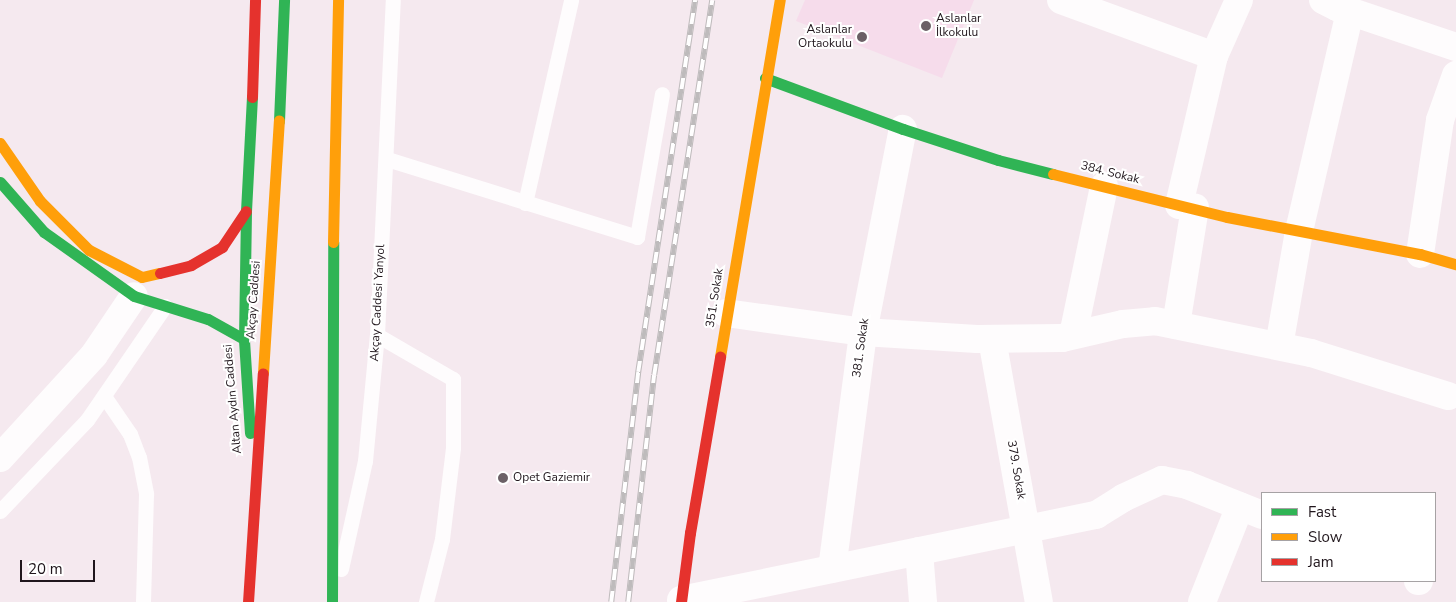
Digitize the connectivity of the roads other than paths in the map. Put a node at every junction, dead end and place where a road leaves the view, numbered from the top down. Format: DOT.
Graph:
graph roads {
  1 [pos="254,0"];
  2 [pos="284,0"];
  3 [pos="338,0"];
  4 [pos="393,0"];
  5 [pos="571,0"];
  6 [pos="780,0"];
  7 [pos="1061,0"];
  8 [pos="1239,0"];
  9 [pos="1323,0"];
  10 [pos="1350,11"];
  11 [pos="1456,47"];
  12 [pos="1214,56"];
  13 [pos="1456,76"];
  14 [pos="765,78"];
  15 [pos="662,94"];
  16 [pos="903,129"];
  17 [pos="0,143"];
  18 [pos="387,159"];
  19 [pos="0,182"];
  20 [pos="1104,186"];
  21 [pos="525,203"];
  22 [pos="1187,207"];
  23 [pos="246,211"];
  24 [pos="1299,231"];
  25 [pos="1420,254"];
  26 [pos="1456,264"];
  27 [pos="134,296"];
  28 [pos="165,306"];
  29 [pos="726,313"];
  30 [pos="1176,325"];
  31 [pos="863,332"];
  32 [pos="377,335"];
  33 [pos="1073,335"];
  34 [pos="244,339"];
  35 [pos="992,339"];
  36 [pos="1279,346"];
  37 [pos="104,396"];
  38 [pos="1448,396"];
  39 [pos="0,458"];
  40 [pos="255,510"];
  41 [pos="1251,510"];
  42 [pos="0,511"];
  43 [pos="1027,529"];
  44 [pos="919,551"];
  45 [pos="832,569"];
  46 [pos="681,601"];
  47 [pos="143,602"];
  48 [pos="248,602"];
  49 [pos="333,602"];
  50 [pos="426,602"];
  51 [pos="923,602"];
  52 [pos="1039,602"];
  53 [pos="1202,602"];
  1 -- 23 [label="main road"];
  2 -- 40 [label="main road, Akçay Caddesi"];
  3 -- 49 [label="main road"];
  4 -- 18 [label="lane, Akçay Caddesi Yanyol"];
  5 -- 21 [label="lane"];
  6 -- 14 [label="main road, 351. Sokak"];
  7 -- 12 [label="street"];
  8 -- 12 [label="street"];
  9 -- 10 [label="street"];
  10 -- 11 [label="street"];
  10 -- 24 [label="street"];
  12 -- 22 [label="street"];
  13 -- 25 [label="street"];
  14 -- 16 [label="main road, 384. Sokak"];
  14 -- 29 [label="main road, 351. Sokak"];
  15 -- 21 [label="lane"];
  16 -- 20 [label="main road, 384. Sokak"];
  16 -- 31 [label="street, 381. Sokak"];
  17 -- 23 [label="main road"];
  18 -- 21 [label="lane"];
  18 -- 32 [label="lane, Akçay Caddesi Yanyol"];
  19 -- 27 [label="main road, Altan Aydın Caddesi"];
  20 -- 22 [label="main road, 384. Sokak"];
  20 -- 33 [label="street"];
  22 -- 24 [label="main road, 384. Sokak"];
  22 -- 30 [label="street"];
  23 -- 34 [label="main road"];
  24 -- 25 [label="main road, 384. Sokak"];
  24 -- 36 [label="street"];
  25 -- 26 [label="main road, 384. Sokak"];
  27 -- 28 [label="main road, Altan Aydın Caddesi"];
  27 -- 39 [label="street"];
  28 -- 34 [label="main road, Altan Aydın Caddesi"];
  28 -- 37 [label="lane"];
  29 -- 31 [label="street"];
  29 -- 46 [label="main road, 351. Sokak"];
  30 -- 33 [label="street"];
  30 -- 36 [label="street"];
  31 -- 35 [label="street"];
  31 -- 45 [label="street, 381. Sokak"];
  32 -- 49 [label="lane, Akçay Caddesi Yanyol"];
  32 -- 50 [label="lane"];
  33 -- 35 [label="street"];
  34 -- 40 [label="main road, Altan Aydın Caddesi"];
  35 -- 43 [label="street, 379. Sokak"];
  36 -- 38 [label="street"];
  37 -- 42 [label="lane"];
  37 -- 47 [label="lane"];
  40 -- 48 [label="main road, Akçay Caddesi"];
  41 -- 43 [label="street"];
  41 -- 53 [label="street"];
  43 -- 44 [label="street"];
  43 -- 52 [label="street, 379. Sokak"];
  44 -- 45 [label="street"];
  44 -- 51 [label="street"];
  45 -- 46 [label="street"];
}
